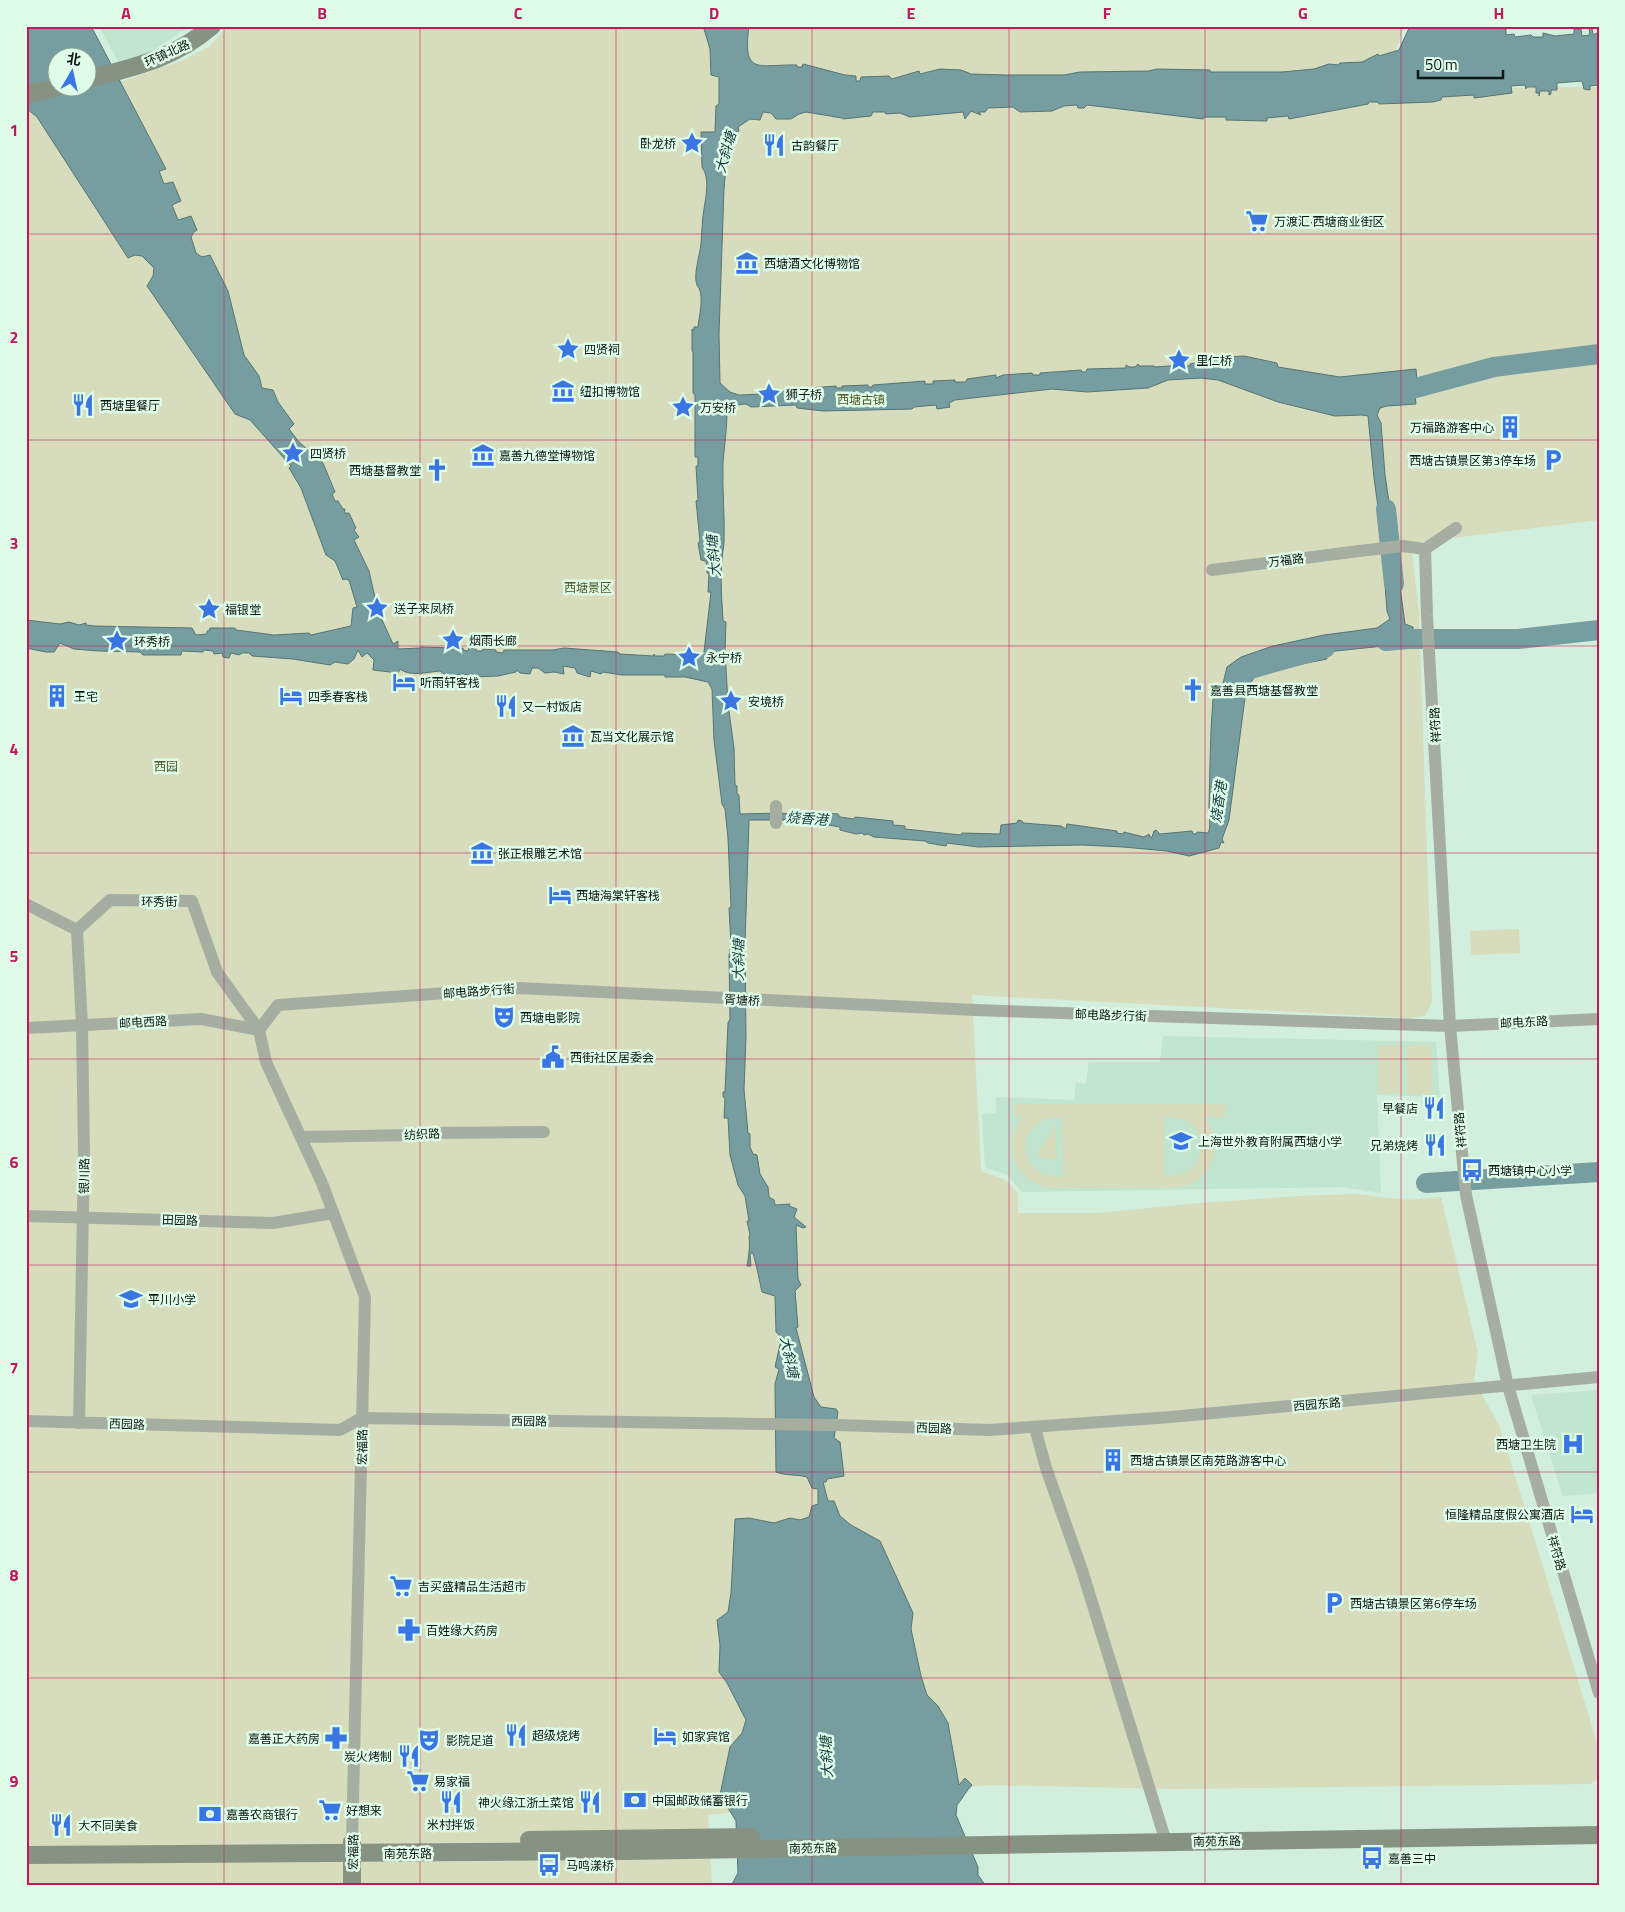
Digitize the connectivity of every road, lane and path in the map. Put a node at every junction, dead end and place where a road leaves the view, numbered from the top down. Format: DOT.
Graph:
graph roads {
  1 [pos="212,26"];
  2 [pos="98,76"];
  3 [pos="48,90"];
  4 [pos="26,95"];
  5 [pos="1456,528"];
  6 [pos="1426,549"];
  7 [pos="1212,570"];
  8 [pos="776,806"];
  9 [pos="776,823"];
  10 [pos="26,904"];
  11 [pos="77,930"];
  12 [pos="712,998"];
  13 [pos="773,1001"];
  14 [pos="1599,1018"];
  15 [pos="82,1025"];
  16 [pos="1450,1026"];
  17 [pos="26,1028"];
  18 [pos="259,1030"];
  19 [pos="544,1132"];
  20 [pos="301,1137"];
  21 [pos="333,1213"];
  22 [pos="26,1216"];
  23 [pos="83,1217"];
  24 [pos="1599,1377"];
  25 [pos="1508,1386"];
  26 [pos="362,1418"];
  27 [pos="26,1421"];
  28 [pos="79,1423"];
  29 [pos="1034,1428"];
  30 [pos="1599,1693"];
  31 [pos="1599,1827"];
  32 [pos="1599,1835"];
  33 [pos="1165,1837"];
  34 [pos="26,1845"];
  35 [pos="352,1848"];
  36 [pos="26,1855"];
  37 [pos="352,1886"];
  1 -- 2 [label="main road, 环镇北路"];
  3 -- 4 [label="main road"];
  5 -- 6 [label="street"];
  6 -- 7 [label="street, 万福路"];
  6 -- 16 [label="street, 祥符路"];
  8 -- 9 [label="street"];
  10 -- 11 [label="street"];
  11 -- 15 [label="street, 银川路"];
  11 -- 18 [label="street, 环秀街"];
  12 -- 13 [label="street, 胥塘桥"];
  12 -- 18 [label="street, 邮电路步行街"];
  13 -- 16 [label="street, 邮电路步行街"];
  14 -- 16 [label="street, 邮电东路"];
  15 -- 17 [label="street, 邮电西路"];
  15 -- 18 [label="street, 邮电西路"];
  15 -- 23 [label="street, 银川路"];
  16 -- 25 [label="street, 祥符路"];
  18 -- 20 [label="street, 宏福路"];
  19 -- 20 [label="street, 纺织路"];
  20 -- 21 [label="street, 宏福路"];
  21 -- 23 [label="street, 田园路"];
  21 -- 26 [label="street, 宏福路"];
  22 -- 23 [label="street, 田园路"];
  23 -- 28 [label="street, 银川路"];
  24 -- 25 [label="street, 西园东路"];
  25 -- 29 [label="street, 西园东路"];
  25 -- 30 [label="street, 祥符路"];
  26 -- 28 [label="street, 西园路"];
  26 -- 29 [label="street, 西园路"];
  26 -- 35 [label="street, 宏福路"];
  27 -- 28 [label="street, 西园路"];
  29 -- 33 [label="street"];
  31 -- 33 [label="main road, 南苑东路"];
  32 -- 33 [label="main road, 南苑东路"];
  33 -- 35 [label="main road, 南苑东路"];
  34 -- 35 [label="main road, 南苑东路"];
  35 -- 36 [label="main road, 南苑东路"];
  35 -- 37 [label="main road, 宏福路"];
}
